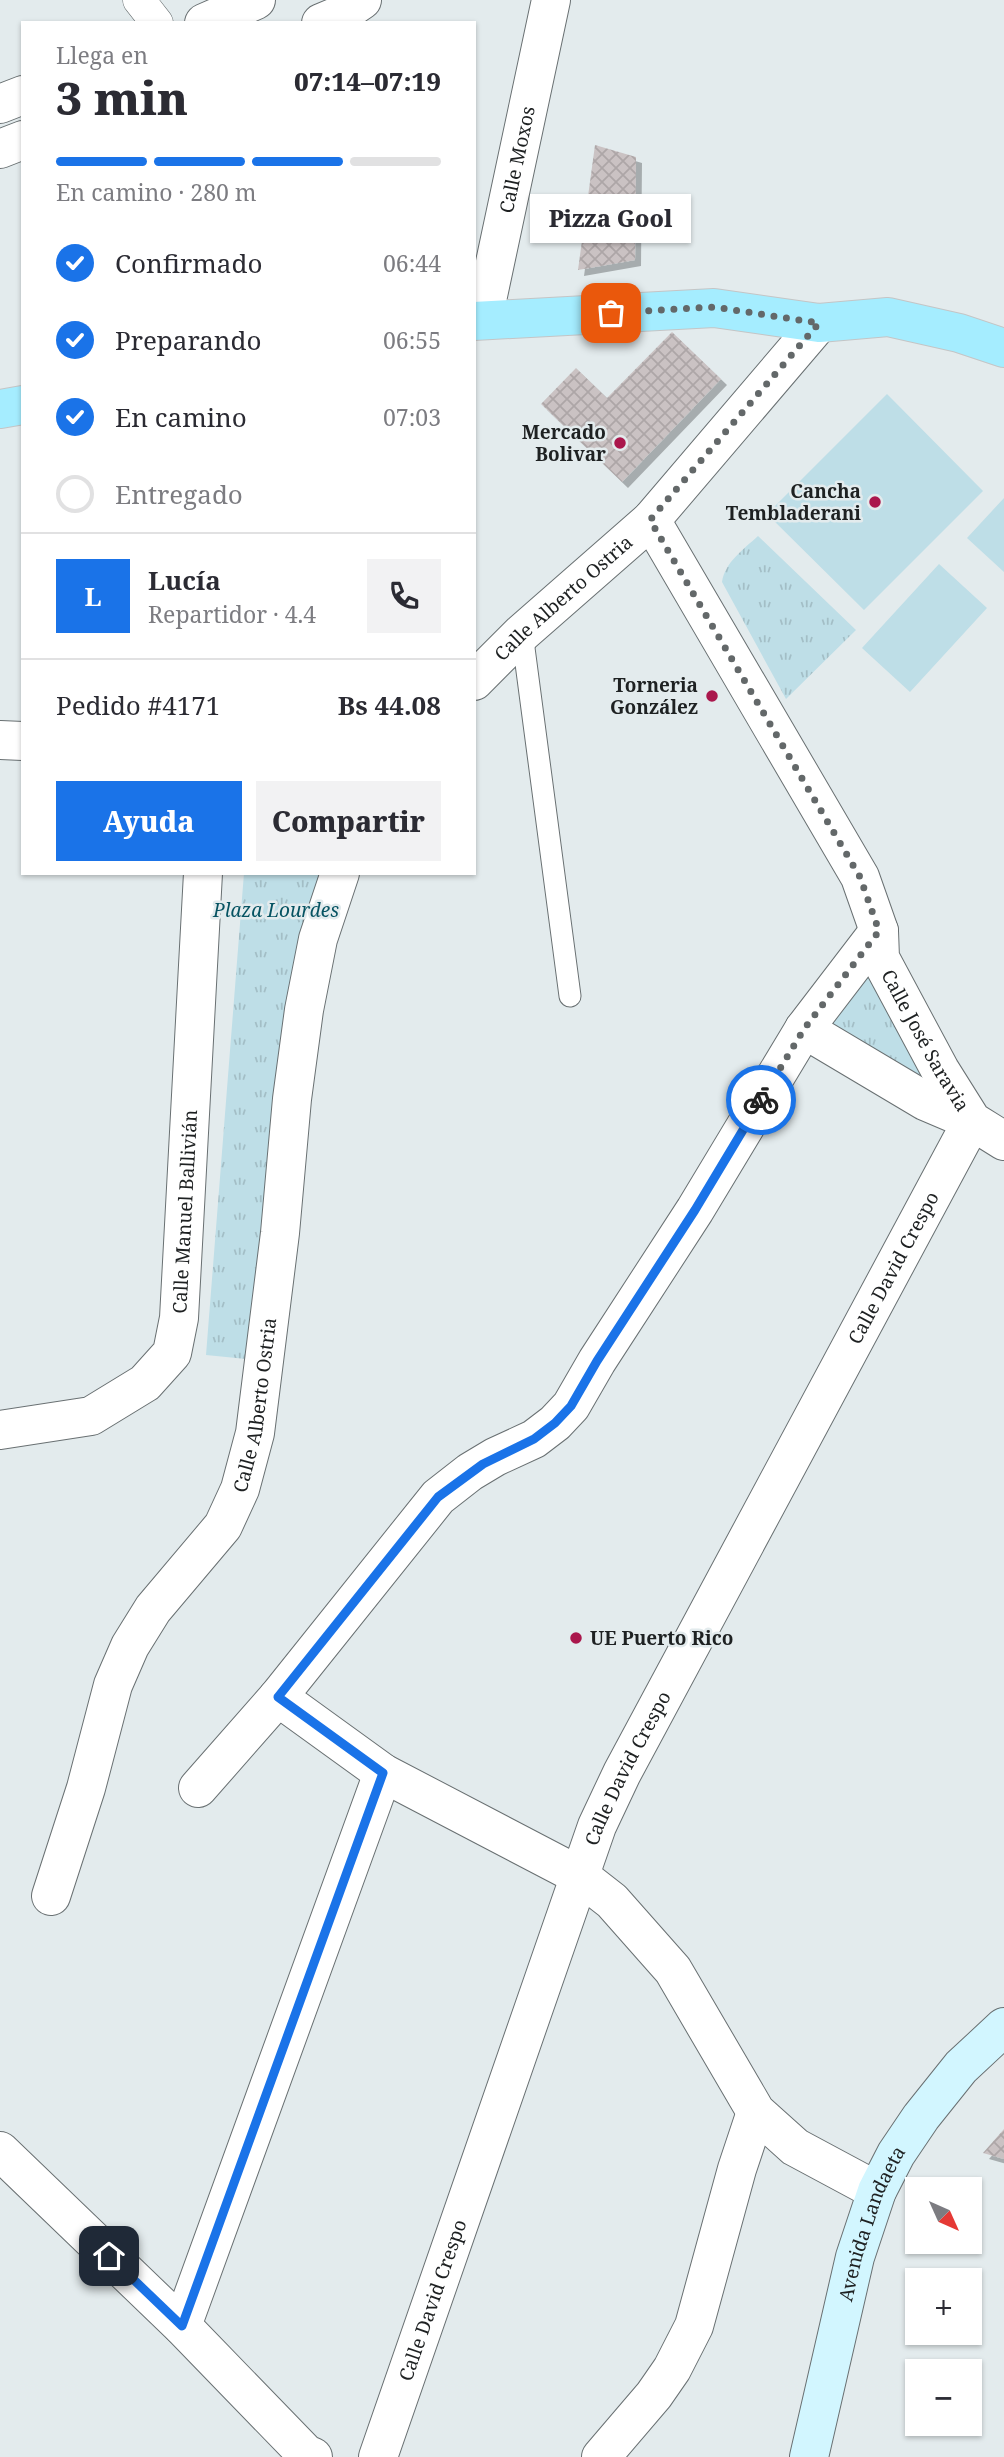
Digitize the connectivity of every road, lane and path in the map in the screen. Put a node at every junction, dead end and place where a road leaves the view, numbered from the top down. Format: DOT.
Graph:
graph roads {
  1 [pos="139,0"];
  2 [pos="256,0"];
  3 [pos="362,0"];
  4 [pos="551,0"];
  5 [pos="155,21"];
  6 [pos="209,21"];
  7 [pos="326,21"];
  8 [pos="21,141"];
  9 [pos="0,149"];
  10 [pos="479,320"];
  11 [pos="819,323"];
  12 [pos="1004,348"];
  13 [pos="21,405"];
  14 [pos="0,409"];
  15 [pos="650,520"];
  16 [pos="522,633"];
  17 [pos="476,679"];
  18 [pos="0,740"];
  19 [pos="21,741"];
  20 [pos="203,875"];
  21 [pos="340,875"];
  22 [pos="879,931"];
  23 [pos="570,996"];
  24 [pos="804,1029"];
  25 [pos="972,1121"];
  26 [pos="1004,1141"];
  27 [pos="0,1430"];
  28 [pos="278,1697"];
  29 [pos="383,1773"];
  30 [pos="198,1788"];
  31 [pos="580,1876"];
  32 [pos="51,1896"];
  33 [pos="1004,2027"];
  34 [pos="756,2112"];
  35 [pos="0,2151"];
  36 [pos="877,2191"];
  37 [pos="182,2326"];
  38 [pos="313,2457"];
  39 [pos="378,2457"];
  40 [pos="601,2457"];
  41 [pos="809,2457"];
  1 -- 5 [label="street"];
  2 -- 6 [label="street"];
  3 -- 7 [label="street"];
  4 -- 10 [label="street, Calle Moxos"];
  8 -- 9 [label="street"];
  10 -- 11 [label="main road"];
  11 -- 12 [label="main road"];
  11 -- 15 [label="street, Calle Alberto Ostria"];
  13 -- 14 [label="main road"];
  15 -- 16 [label="street, Calle Alberto Ostria"];
  15 -- 22 [label="street, Calle José Saravia"];
  16 -- 17 [label="street, Calle Alberto Ostria"];
  16 -- 23 [label="lane"];
  18 -- 19 [label="street"];
  20 -- 27 [label="street, Calle Manuel Ballivián"];
  21 -- 32 [label="street, Calle Alberto Ostria"];
  22 -- 24 [label="street"];
  22 -- 25 [label="street, Calle José Saravia"];
  24 -- 25 [label="street"];
  24 -- 28 [label="street"];
  25 -- 26 [label="street, Calle José Saravia"];
  25 -- 31 [label="street, Calle David Crespo"];
  28 -- 29 [label="street"];
  28 -- 30 [label="street"];
  29 -- 31 [label="street"];
  29 -- 37 [label="street"];
  31 -- 34 [label="street"];
  31 -- 39 [label="street, Calle David Crespo"];
  33 -- 36 [label="main road, Avenida Landaeta"];
  34 -- 36 [label="street"];
  34 -- 40 [label="street"];
  35 -- 37 [label="street"];
  36 -- 41 [label="main road, Avenida Landaeta"];
  37 -- 38 [label="street"];
}
